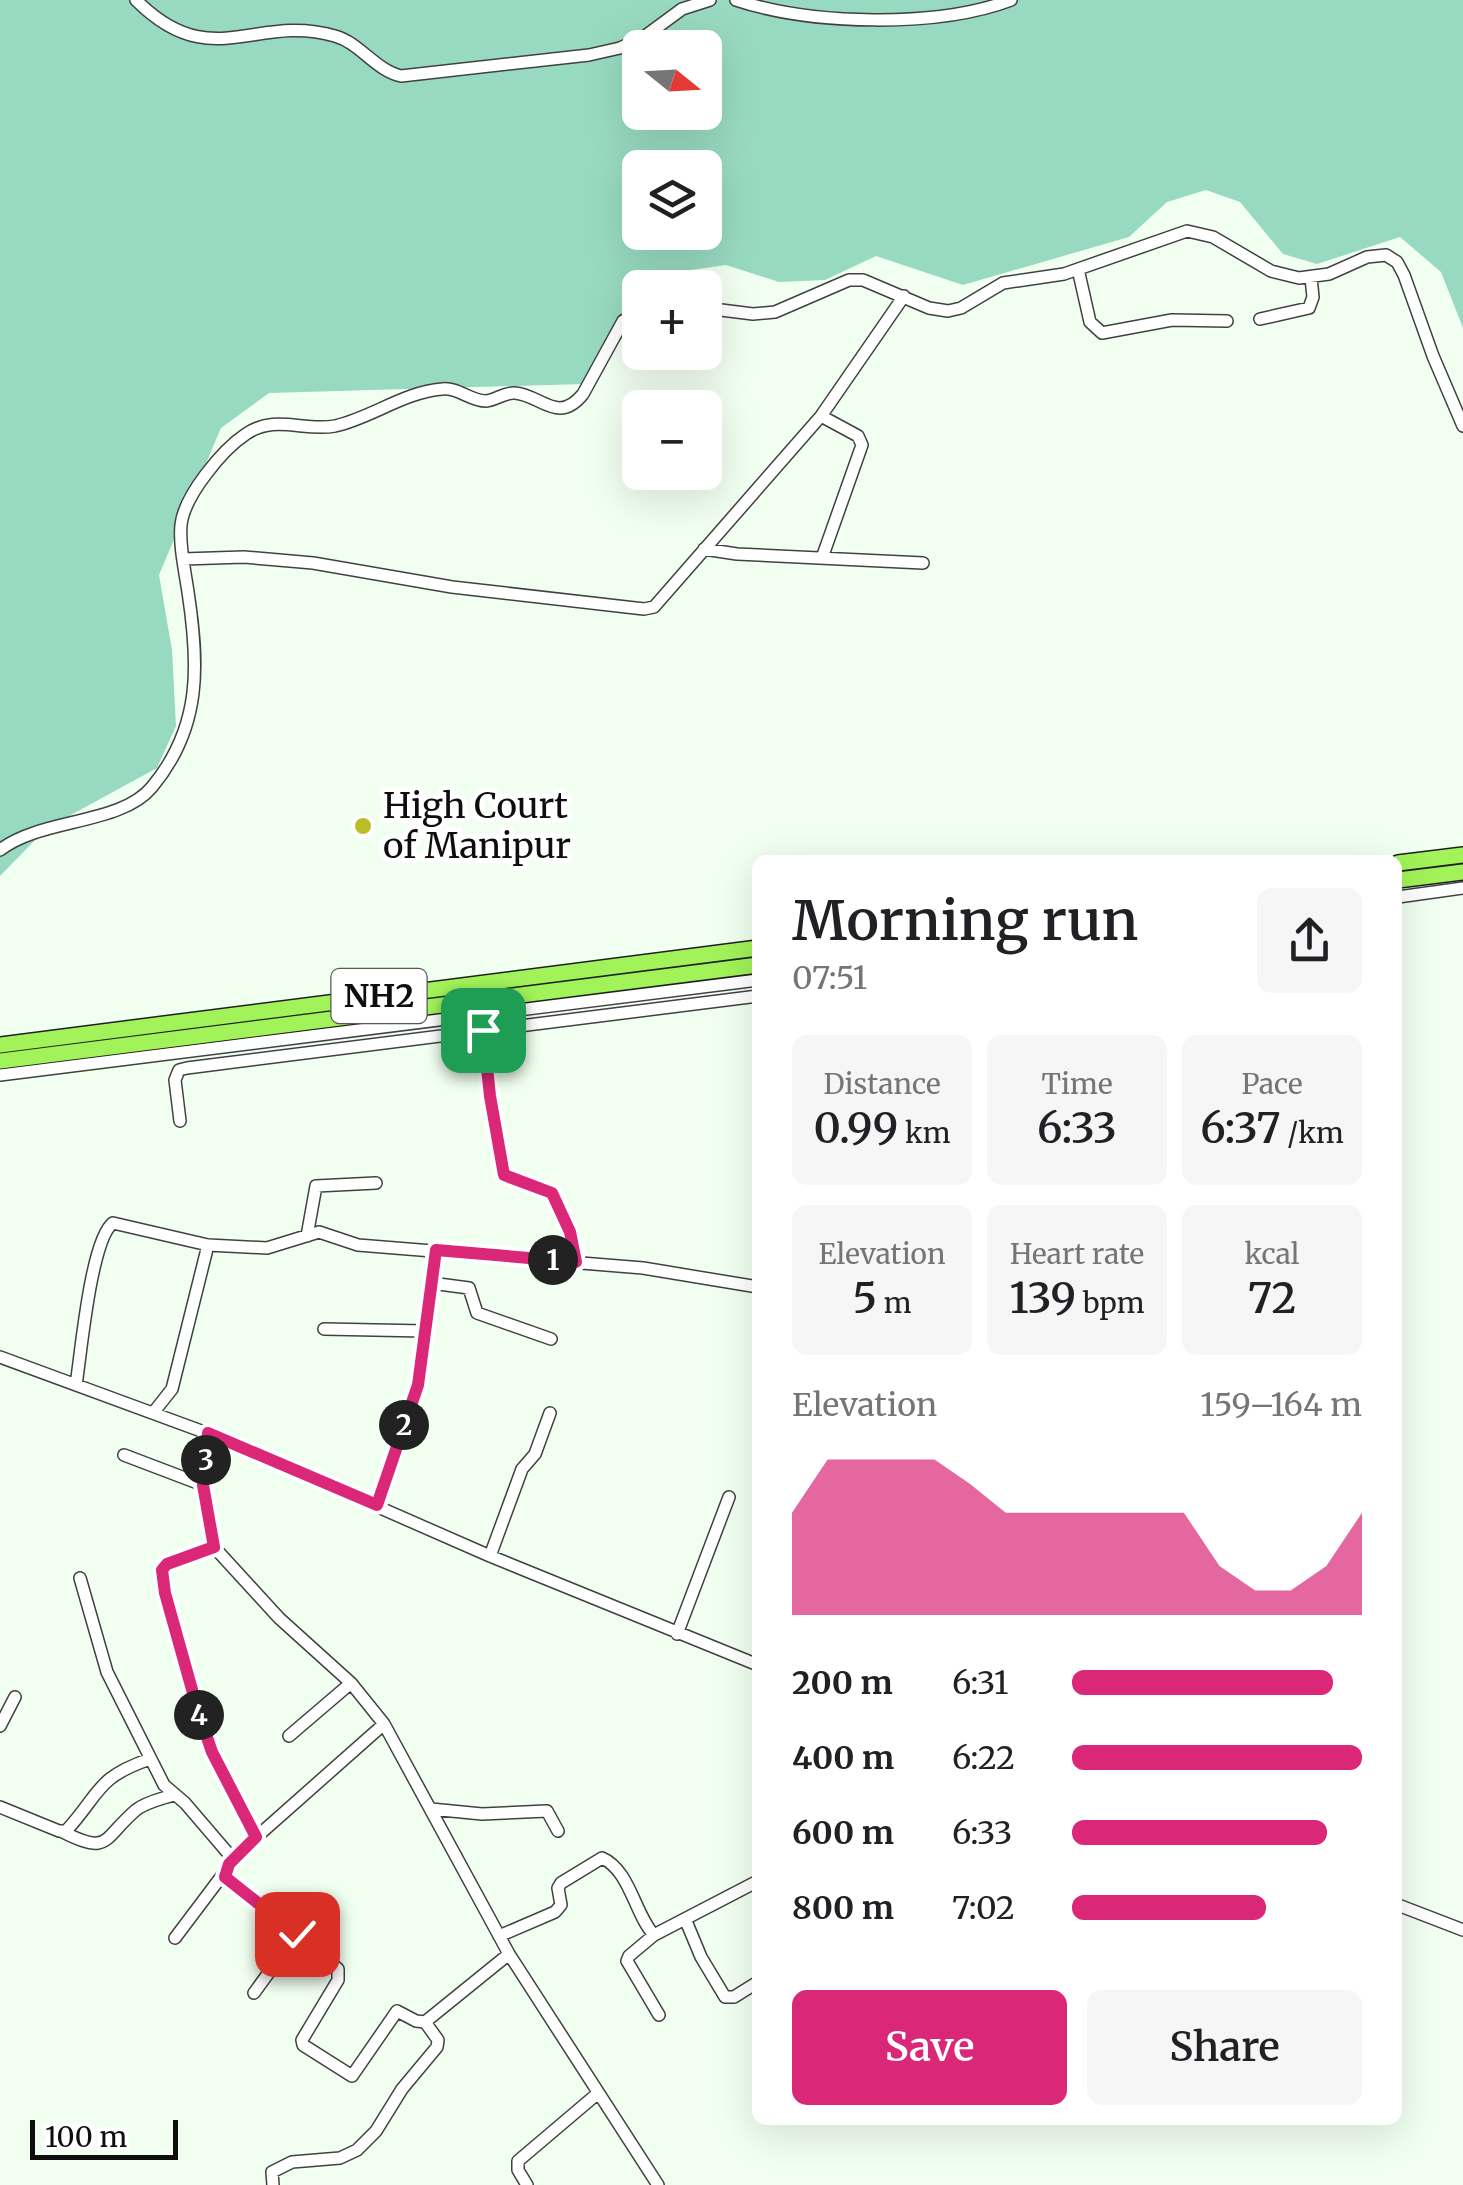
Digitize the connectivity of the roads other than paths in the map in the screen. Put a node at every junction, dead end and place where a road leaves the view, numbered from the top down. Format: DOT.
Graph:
graph roads {
  1 [pos="136,0"];
  2 [pos="710,0"];
  3 [pos="736,0"];
  4 [pos="1011,0"];
  5 [pos="1078,270"];
  6 [pos="1311,278"];
  7 [pos="904,296"];
  8 [pos="722,310"];
  9 [pos="1260,319"];
  10 [pos="1226,321"];
  11 [pos="622,323"];
  12 [pos="821,416"];
  13 [pos="1463,426"];
  14 [pos="704,549"];
  15 [pos="822,558"];
  16 [pos="184,559"];
  17 [pos="922,563"];
  18 [pos="0,850"];
  19 [pos="1463,855"];
  20 [pos="1402,863"];
  21 [pos="1463,872"];
  22 [pos="1402,880"];
  23 [pos="1463,888"];
  24 [pos="1402,896"];
  25 [pos="752,949"];
  26 [pos="752,966"];
  27 [pos="752,981"];
  28 [pos="752,997"];
  29 [pos="482,1014"];
  30 [pos="483,1030"];
  31 [pos="0,1045"];
  32 [pos="0,1061"];
  33 [pos="0,1074"];
  34 [pos="180,1122"];
  35 [pos="376,1183"];
  36 [pos="308,1236"];
  37 [pos="208,1245"];
  38 [pos="436,1250"];
  39 [pos="576,1262"];
  40 [pos="432,1283"];
  41 [pos="752,1286"];
  42 [pos="324,1329"];
  43 [pos="425,1331"];
  44 [pos="551,1339"];
  45 [pos="0,1356"];
  46 [pos="76,1385"];
  47 [pos="152,1413"];
  48 [pos="550,1413"];
  49 [pos="208,1433"];
  50 [pos="124,1455"];
  51 [pos="203,1485"];
  52 [pos="729,1497"];
  53 [pos="377,1505"];
  54 [pos="214,1547"];
  55 [pos="490,1556"];
  56 [pos="80,1578"];
  57 [pos="677,1634"];
  58 [pos="752,1664"];
  59 [pos="351,1684"];
  60 [pos="15,1697"];
  61 [pos="384,1724"];
  62 [pos="0,1726"];
  63 [pos="289,1736"];
  64 [pos="150,1759"];
  65 [pos="172,1794"];
  66 [pos="0,1808"];
  67 [pos="431,1809"];
  68 [pos="558,1830"];
  69 [pos="63,1832"];
  70 [pos="256,1837"];
  71 [pos="233,1860"];
  72 [pos="224,1873"];
  73 [pos="752,1884"];
  74 [pos="1402,1907"];
  75 [pos="686,1922"];
  76 [pos="1455,1927"];
  77 [pos="297,1934"];
  78 [pos="654,1935"];
  79 [pos="500,1936"];
  80 [pos="175,1938"];
  81 [pos="509,1954"];
  82 [pos="752,1986"];
  83 [pos="254,1993"];
  84 [pos="659,2015"];
  85 [pos="425,2022"];
  86 [pos="597,2094"];
  87 [pos="273,2185"];
  88 [pos="527,2185"];
  89 [pos="658,2185"];
  1 -- 2 [label="street"];
  3 -- 4 [label="street"];
  5 -- 6 [label="street"];
  5 -- 7 [label="street"];
  5 -- 10 [label="street"];
  6 -- 9 [label="street"];
  6 -- 13 [label="street"];
  7 -- 8 [label="street"];
  7 -- 12 [label="street"];
  11 -- 16 [label="street"];
  12 -- 14 [label="street"];
  12 -- 15 [label="street"];
  14 -- 15 [label="street"];
  14 -- 16 [label="street"];
  15 -- 17 [label="street"];
  16 -- 18 [label="street"];
  19 -- 20 [label="highway"];
  21 -- 22 [label="highway"];
  23 -- 24 [label="street"];
  25 -- 31 [label="highway, NH2"];
  26 -- 32 [label="highway, NH2"];
  27 -- 29 [label="street"];
  28 -- 30 [label="street"];
  29 -- 30 [label="street"];
  29 -- 33 [label="street"];
  30 -- 34 [label="street"];
  30 -- 39 [label="street"];
  35 -- 36 [label="street"];
  36 -- 37 [label="street"];
  36 -- 38 [label="street"];
  37 -- 46 [label="street"];
  37 -- 47 [label="street"];
  38 -- 39 [label="street"];
  38 -- 40 [label="street"];
  39 -- 41 [label="street"];
  40 -- 43 [label="street"];
  40 -- 44 [label="street"];
  42 -- 43 [label="street"];
  43 -- 53 [label="street"];
  45 -- 46 [label="street"];
  46 -- 47 [label="street"];
  47 -- 49 [label="street"];
  48 -- 55 [label="street"];
  49 -- 51 [label="street"];
  49 -- 53 [label="street"];
  50 -- 51 [label="street"];
  51 -- 54 [label="street"];
  52 -- 57 [label="street"];
  53 -- 55 [label="street"];
  54 -- 59 [label="street"];
  54 -- 70 [label="street"];
  55 -- 57 [label="street"];
  56 -- 64 [label="street"];
  57 -- 58 [label="street"];
  59 -- 61 [label="street"];
  59 -- 63 [label="street"];
  60 -- 62 [label="street"];
  61 -- 67 [label="street"];
  61 -- 70 [label="street"];
  64 -- 65 [label="street"];
  64 -- 69 [label="street"];
  65 -- 69 [label="street"];
  65 -- 71 [label="street"];
  66 -- 69 [label="street"];
  67 -- 68 [label="street"];
  67 -- 79 [label="street"];
  70 -- 71 [label="street"];
  71 -- 72 [label="street"];
  72 -- 77 [label="street"];
  72 -- 80 [label="street"];
  73 -- 75 [label="street"];
  74 -- 76 [label="street"];
  75 -- 78 [label="street"];
  75 -- 82 [label="street"];
  77 -- 83 [label="street"];
  77 -- 85 [label="street"];
  78 -- 79 [label="street"];
  78 -- 84 [label="street"];
  79 -- 81 [label="street"];
  81 -- 85 [label="street"];
  81 -- 86 [label="street"];
  85 -- 87 [label="street"];
  86 -- 88 [label="street"];
  86 -- 89 [label="street"];
}
